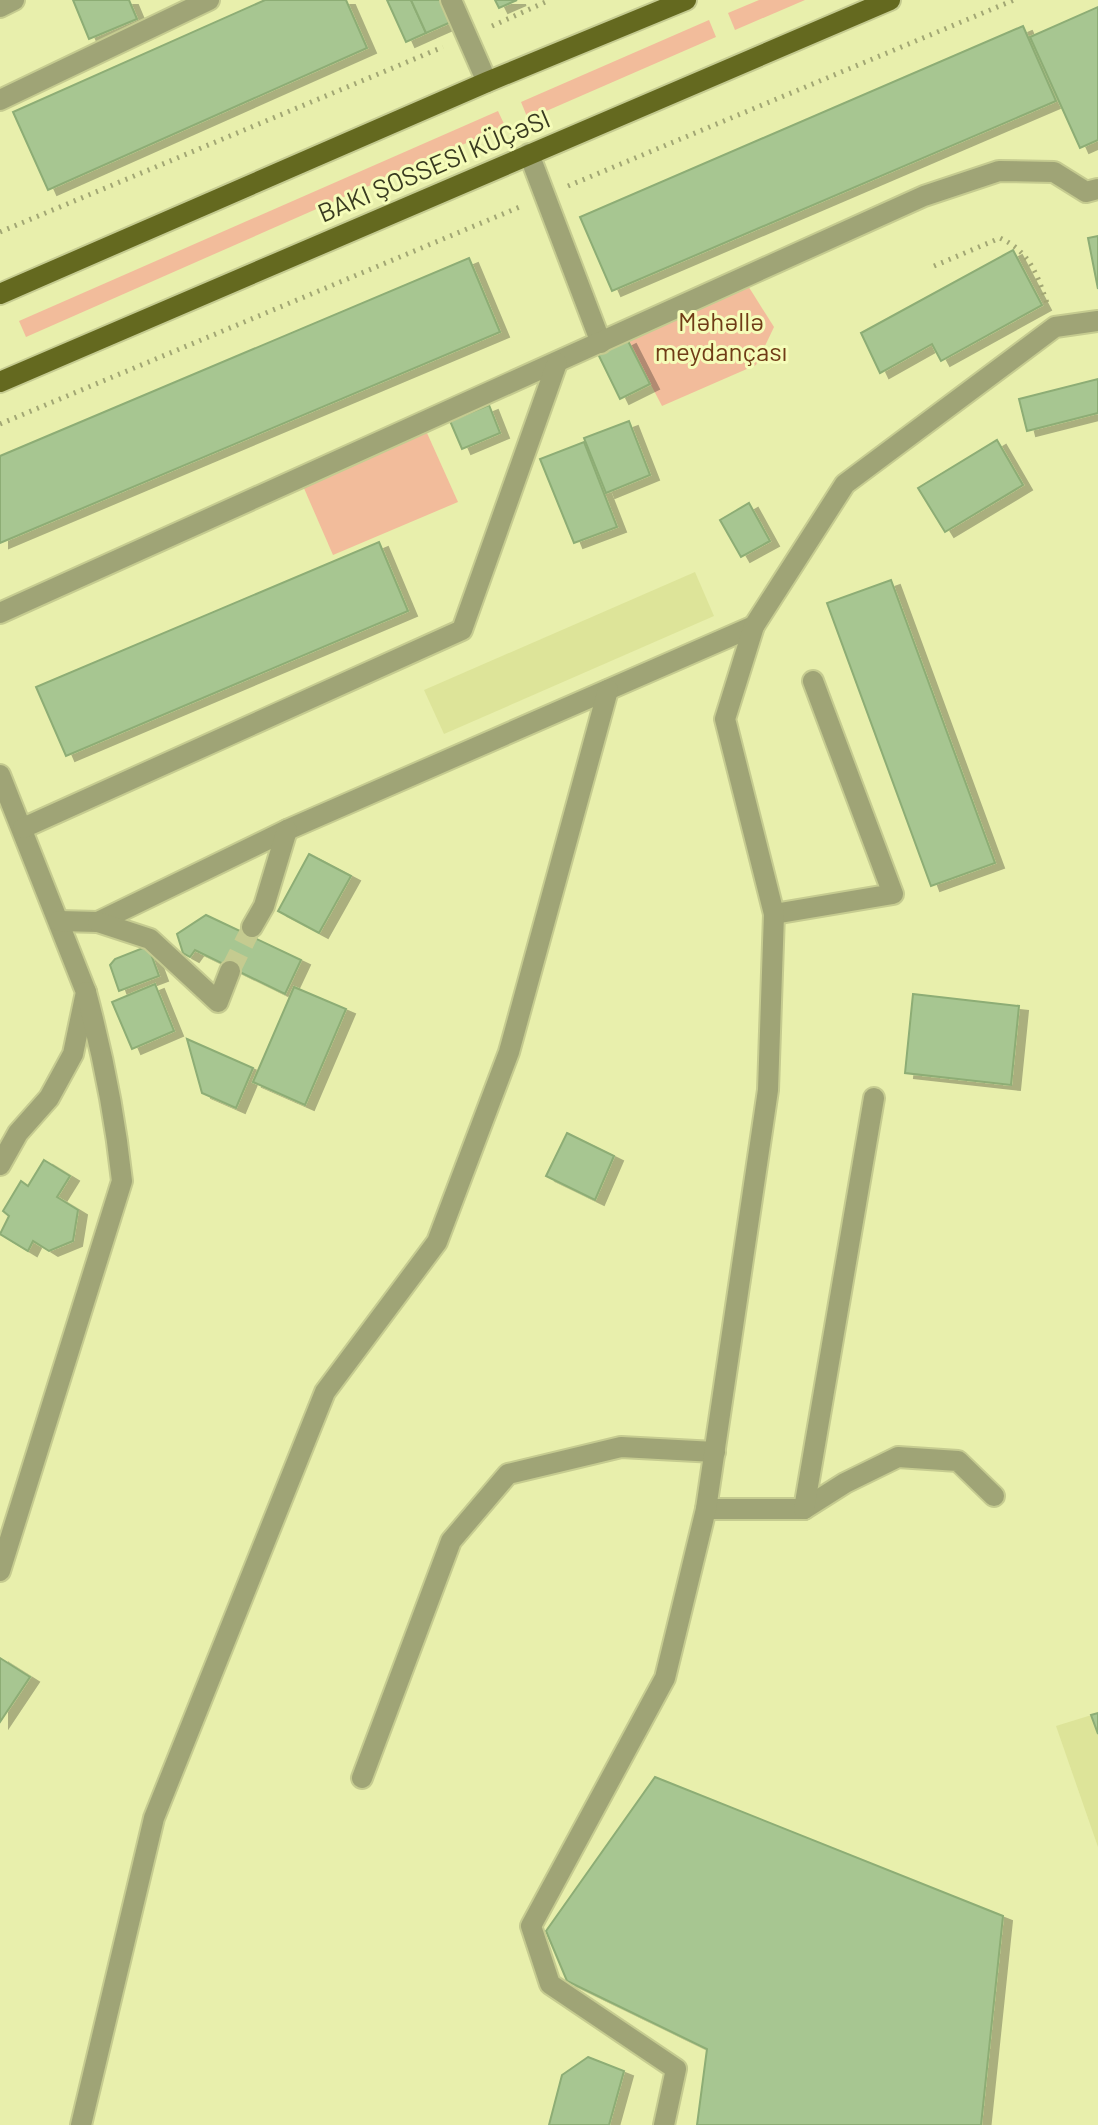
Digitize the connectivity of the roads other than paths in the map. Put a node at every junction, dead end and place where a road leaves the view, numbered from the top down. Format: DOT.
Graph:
graph roads {
  1 [pos="14,0"];
  2 [pos="209,0"];
  3 [pos="451,0"];
  4 [pos="686,0"];
  5 [pos="890,0"];
  6 [pos="0,7"];
  7 [pos="487,82"];
  8 [pos="0,100"];
  9 [pos="529,154"];
  10 [pos="1098,189"];
  11 [pos="0,294"];
  12 [pos="1098,321"];
  13 [pos="601,343"];
  14 [pos="557,363"];
  15 [pos="0,382"];
  16 [pos="0,613"];
  17 [pos="754,626"];
  18 [pos="813,681"];
  19 [pos="608,690"];
  20 [pos="0,775"];
  21 [pos="5,799"];
  22 [pos="23,828"];
  23 [pos="287,830"];
  24 [pos="774,914"];
  25 [pos="59,921"];
  26 [pos="98,922"];
  27 [pos="252,927"];
  28 [pos="230,971"];
  29 [pos="86,992"];
  30 [pos="874,1098"];
  31 [pos="9,1135"];
  32 [pos="0,1165"];
  33 [pos="715,1452"];
  34 [pos="994,1496"];
  35 [pos="706,1509"];
  36 [pos="804,1509"];
  37 [pos="0,1571"];
  38 [pos="362,1778"];
  39 [pos="81,2125"];
  40 [pos="664,2125"];
  1 -- 6 [label="street"];
  2 -- 8 [label="street"];
  3 -- 7 [label="street"];
  4 -- 7 [label="main road"];
  5 -- 9 [label="main road"];
  7 -- 11 [label="main road"];
  9 -- 13 [label="street"];
  9 -- 15 [label="main road"];
  10 -- 13 [label="street"];
  12 -- 17 [label="street"];
  13 -- 14 [label="street"];
  14 -- 16 [label="street"];
  14 -- 22 [label="street"];
  17 -- 19 [label="street"];
  17 -- 24 [label="street"];
  18 -- 24 [label="street"];
  19 -- 23 [label="street"];
  19 -- 39 [label="street"];
  20 -- 21 [label="street"];
  21 -- 22 [label="street"];
  22 -- 25 [label="street"];
  23 -- 26 [label="street"];
  23 -- 27 [label="street"];
  24 -- 33 [label="street"];
  25 -- 26 [label="street"];
  25 -- 29 [label="street"];
  26 -- 28 [label="street"];
  29 -- 31 [label="street"];
  29 -- 37 [label="street"];
  30 -- 36 [label="street"];
  31 -- 32 [label="street"];
  33 -- 35 [label="street"];
  33 -- 38 [label="street"];
  34 -- 36 [label="street"];
  35 -- 36 [label="street"];
  35 -- 40 [label="street"];
}
